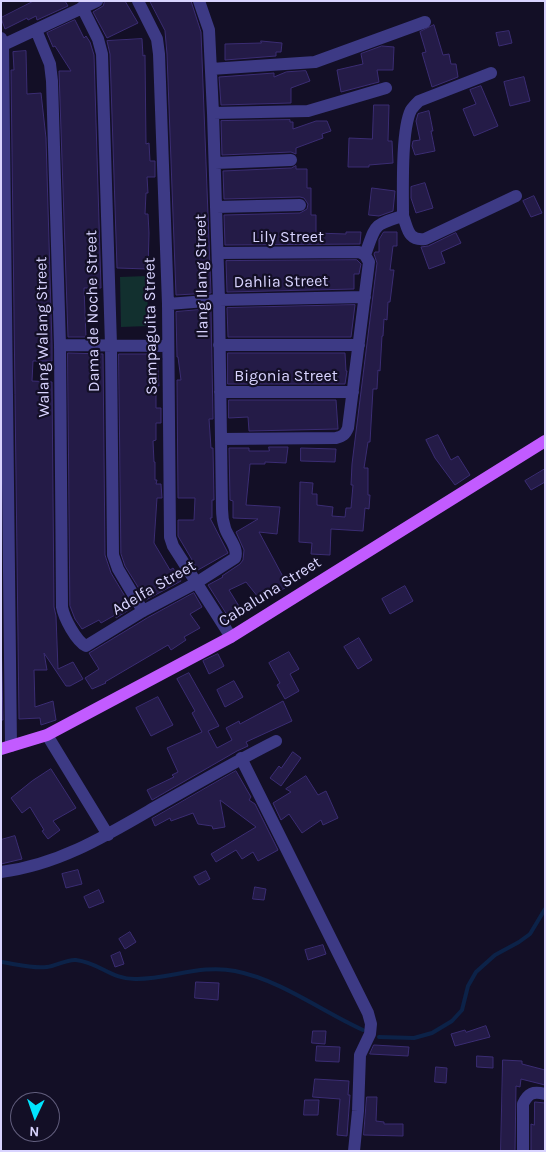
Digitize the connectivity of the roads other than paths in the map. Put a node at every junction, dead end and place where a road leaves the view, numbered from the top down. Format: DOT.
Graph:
graph roads {
  1 [pos="97,1"];
  2 [pos="138,1"];
  3 [pos="199,1"];
  4 [pos="82,7"];
  5 [pos="425,22"];
  6 [pos="36,30"];
  7 [pos="2,42"];
  8 [pos="211,68"];
  9 [pos="491,73"];
  10 [pos="386,88"];
  11 [pos="213,113"];
  12 [pos="291,160"];
  13 [pos="216,164"];
  14 [pos="516,196"];
  15 [pos="300,205"];
  16 [pos="216,207"];
  17 [pos="403,216"];
  18 [pos="218,253"];
  19 [pos="362,254"];
  20 [pos="4,288"];
  21 [pos="364,296"];
  22 [pos="219,300"];
  23 [pos="168,304"];
  24 [pos="60,345"];
  25 [pos="111,345"];
  26 [pos="219,345"];
  27 [pos="359,345"];
  28 [pos="168,346"];
  29 [pos="220,392"];
  30 [pos="353,392"];
  31 [pos="220,439"];
  32 [pos="545,441"];
  33 [pos="236,549"];
  34 [pos="196,583"];
  35 [pos="143,611"];
  36 [pos="231,637"];
  37 [pos="80,642"];
  38 [pos="47,735"];
  39 [pos="276,741"];
  40 [pos="6,748"];
  41 [pos="241,758"];
  42 [pos="108,835"];
  43 [pos="1,872"];
  44 [pos="545,1094"];
  45 [pos="354,1151"];
  46 [pos="524,1151"];
  1 -- 4 [label="street"];
  2 -- 23 [label="street, Sampaguita Street"];
  3 -- 8 [label="street, Ilang Ilang Street"];
  4 -- 6 [label="street"];
  4 -- 25 [label="street, Dama de Noche Street"];
  5 -- 8 [label="street"];
  6 -- 7 [label="street"];
  6 -- 24 [label="street, Walang Walang Street"];
  7 -- 20 [label="street"];
  8 -- 11 [label="street, Ilang Ilang Street"];
  9 -- 17 [label="street"];
  10 -- 11 [label="street"];
  11 -- 13 [label="street, Ilang Ilang Street"];
  12 -- 13 [label="street"];
  13 -- 16 [label="street, Ilang Ilang Street"];
  14 -- 17 [label="street"];
  15 -- 16 [label="street"];
  16 -- 18 [label="street, Ilang Ilang Street"];
  17 -- 19 [label="street"];
  18 -- 19 [label="street, Lily Street"];
  18 -- 22 [label="street, Ilang Ilang Street"];
  19 -- 21 [label="street"];
  20 -- 40 [label="street"];
  21 -- 22 [label="street, Dahlia Street"];
  21 -- 27 [label="street"];
  22 -- 23 [label="street, Dahlia Street"];
  22 -- 26 [label="street, Ilang Ilang Street"];
  23 -- 28 [label="street, Sampaguita Street"];
  24 -- 25 [label="street"];
  24 -- 37 [label="street, Walang Walang Street"];
  25 -- 28 [label="street"];
  25 -- 35 [label="street, Dama de Noche Street"];
  26 -- 27 [label="street"];
  26 -- 29 [label="street, Ilang Ilang Street"];
  27 -- 30 [label="street"];
  28 -- 34 [label="street, Sampaguita Street"];
  29 -- 30 [label="street, Bigonia Street"];
  29 -- 31 [label="street, Ilang Ilang Street"];
  30 -- 31 [label="street"];
  31 -- 33 [label="street, Ilang Ilang Street"];
  32 -- 36 [label="main road, Cabaluna Street"];
  33 -- 34 [label="street, Adelfa Street"];
  34 -- 35 [label="street, Adelfa Street"];
  34 -- 36 [label="street, Sampaguita Street"];
  35 -- 37 [label="street, Adelfa Street"];
  36 -- 38 [label="main road, Cabaluna Street"];
  38 -- 40 [label="main road, Cabaluna Street"];
  38 -- 42 [label="street"];
  39 -- 41 [label="street"];
  41 -- 42 [label="street"];
  41 -- 45 [label="street"];
  42 -- 43 [label="street"];
  44 -- 46 [label="street"];
}
